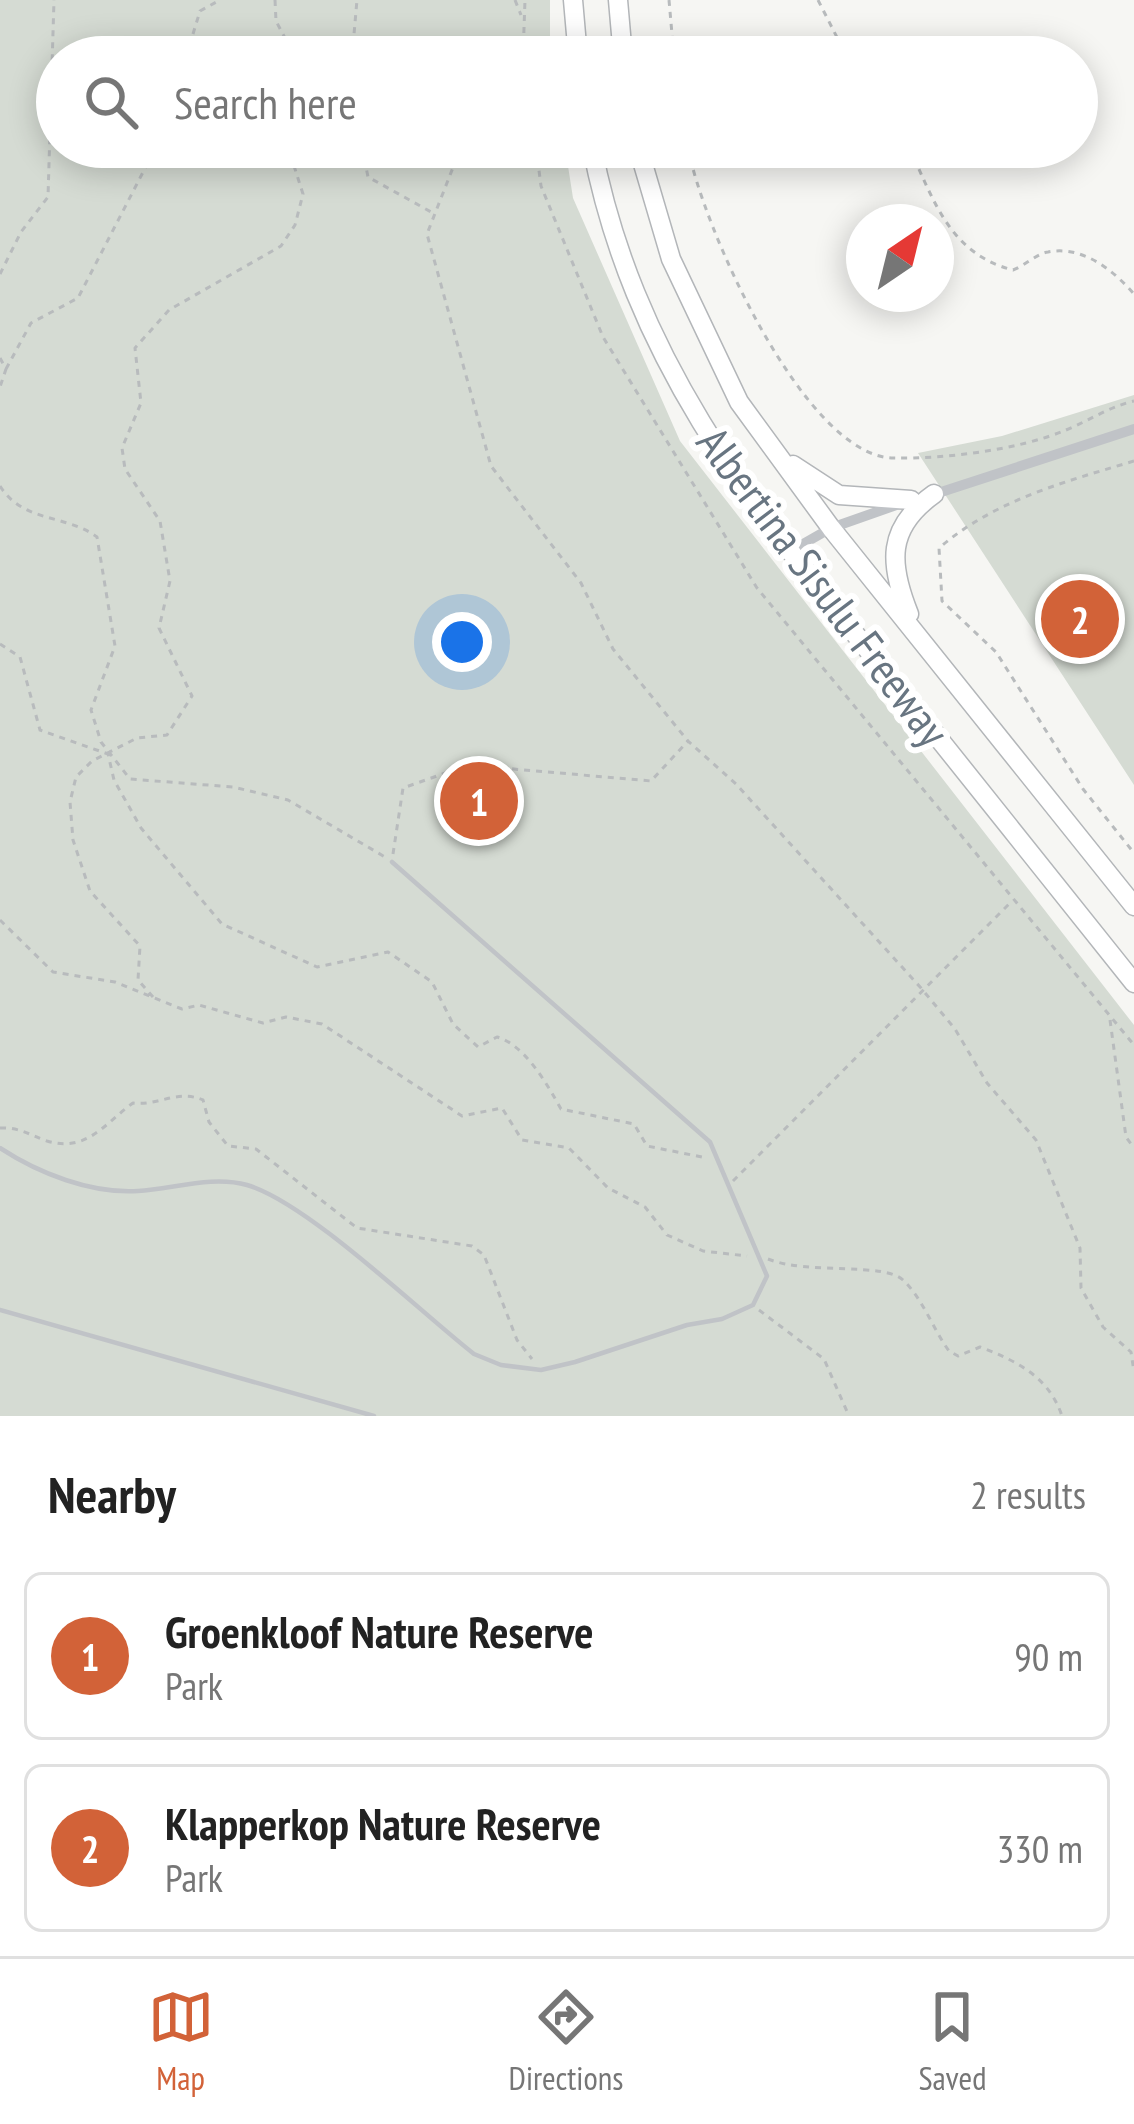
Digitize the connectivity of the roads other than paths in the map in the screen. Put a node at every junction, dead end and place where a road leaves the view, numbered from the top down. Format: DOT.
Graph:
graph roads {
  1 [pos="573,0"];
  2 [pos="618,0"];
  3 [pos="576,36"];
  4 [pos="621,36"];
  5 [pos="597,168"];
  6 [pos="645,168"];
  7 [pos="739,402"];
  8 [pos="1134,429"];
  9 [pos="934,494"];
  10 [pos="911,500"];
  11 [pos="831,528"];
  12 [pos="789,552"];
  13 [pos="916,634"];
  14 [pos="392,862"];
  15 [pos="1134,906"];
  16 [pos="1134,983"];
  17 [pos="0,1148"];
  18 [pos="0,1310"];
  19 [pos="374,1416"];
  1 -- 3 [label="highway"];
  2 -- 4 [label="highway"];
  5 -- 12 [label="highway, Albertina Sisulu Freeway"];
  6 -- 7 [label="highway, Albertina Sisulu Freeway"];
  7 -- 10 [label="highway"];
  7 -- 11 [label="highway, Albertina Sisulu Freeway"];
  8 -- 9 [label="street"];
  9 -- 10 [label="street"];
  9 -- 13 [label="highway"];
  10 -- 11 [label="street"];
  11 -- 12 [label="street"];
  11 -- 13 [label="highway, Albertina Sisulu Freeway"];
  12 -- 16 [label="highway, Albertina Sisulu Freeway"];
  13 -- 15 [label="highway, Albertina Sisulu Freeway"];
  14 -- 17 [label="lane"];
  18 -- 19 [label="lane"];
}
